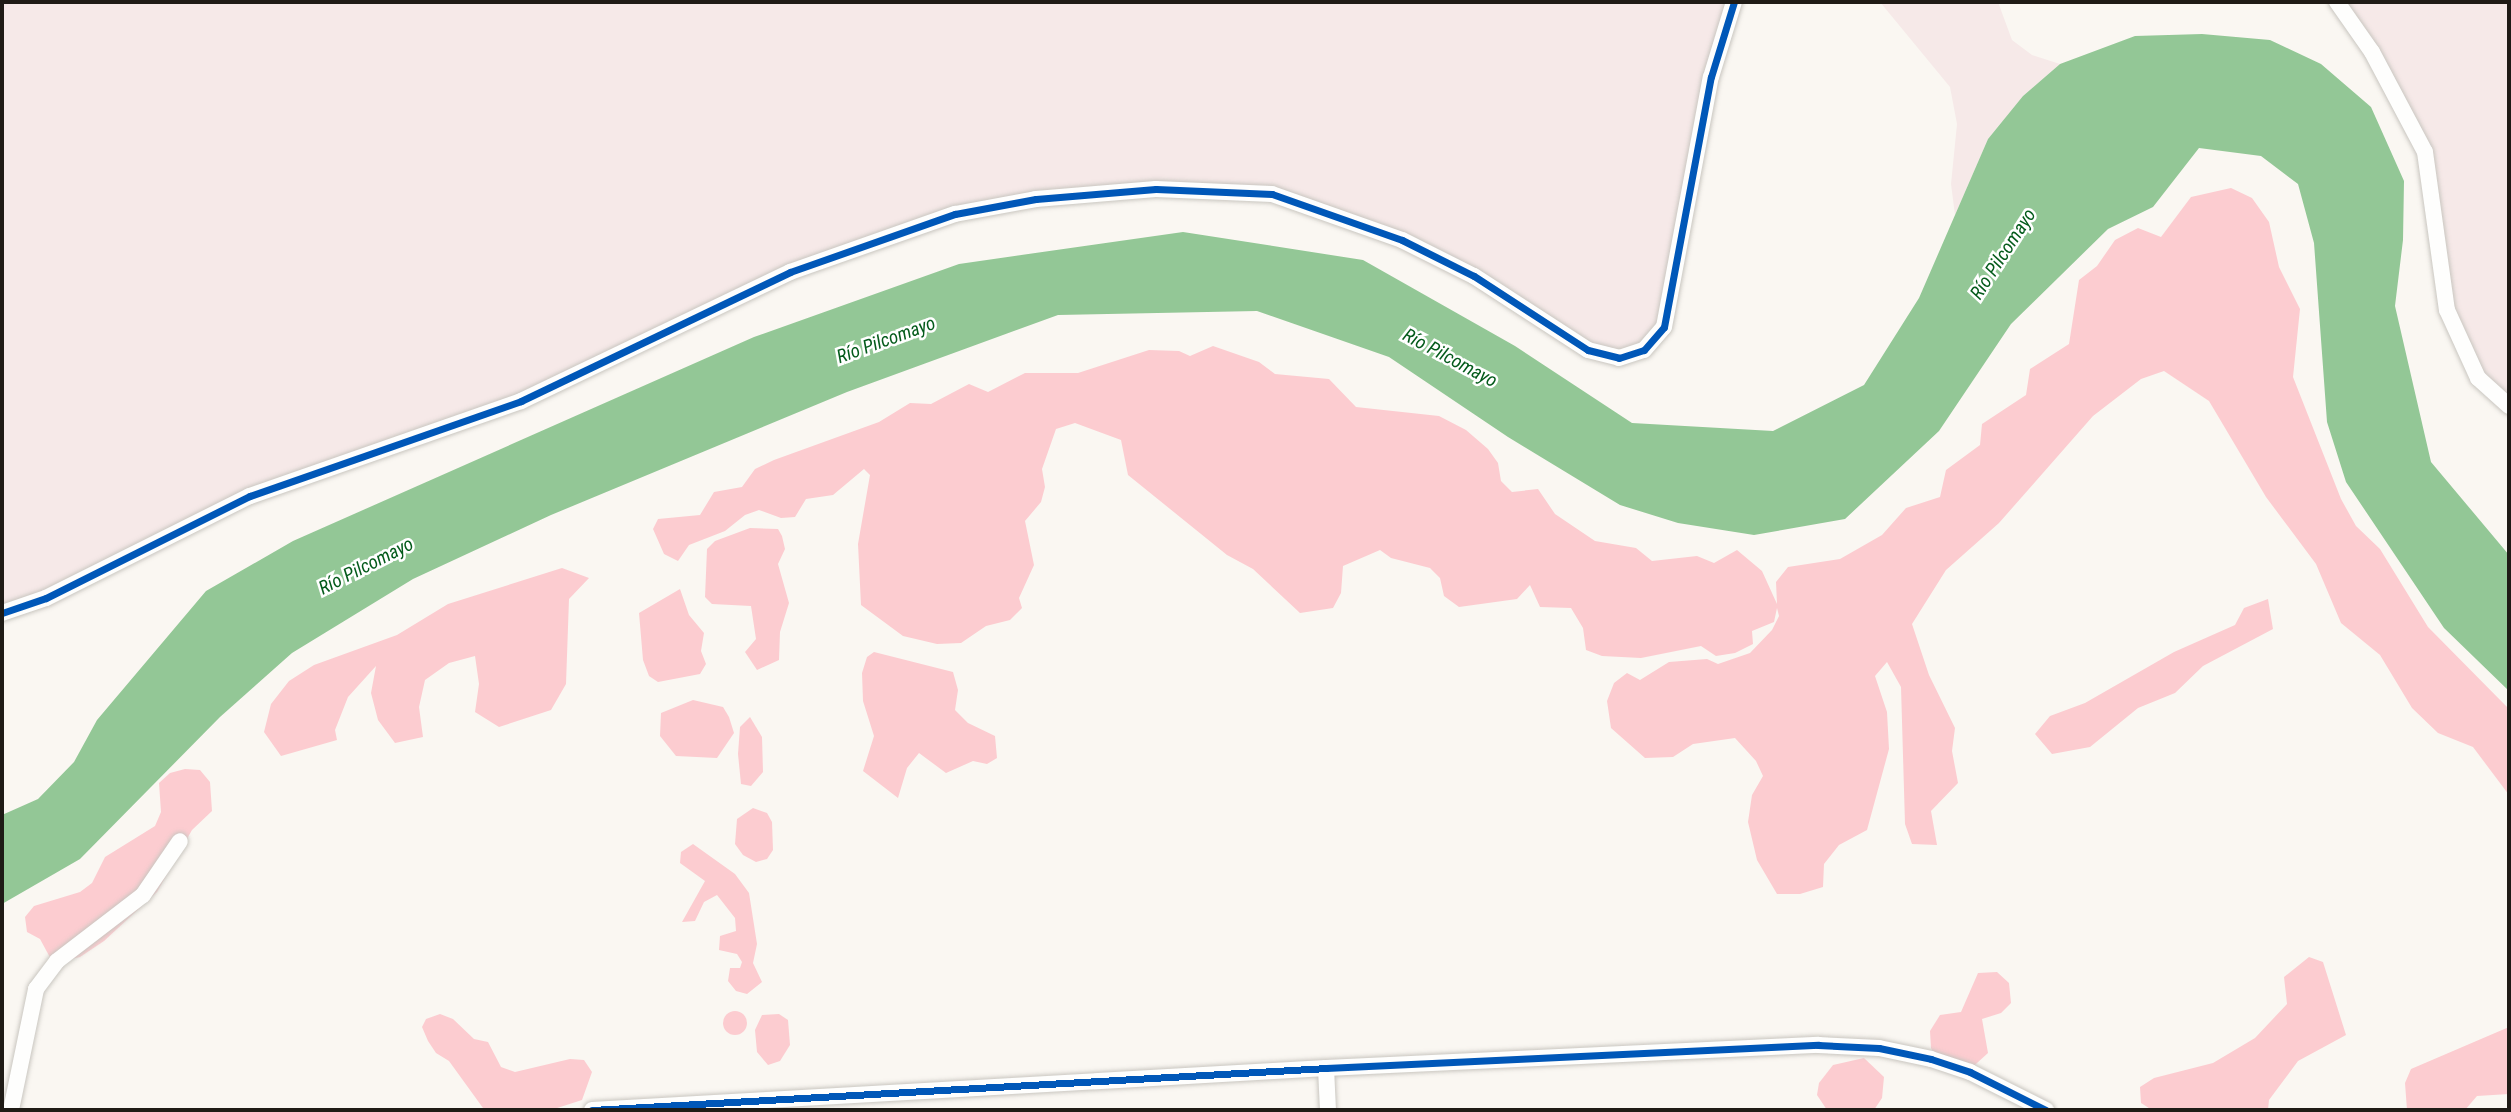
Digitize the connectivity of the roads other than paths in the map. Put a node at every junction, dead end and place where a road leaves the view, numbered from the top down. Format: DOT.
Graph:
graph roads {
  1 [pos="1734,2"];
  2 [pos="2337,2"];
  3 [pos="2509,406"];
  4 [pos="2,613"];
  5 [pos="180,841"];
  6 [pos="1326,1068"];
  7 [pos="750,1106"];
  8 [pos="11,1110"];
  9 [pos="592,1110"];
  10 [pos="1328,1110"];
  11 [pos="2046,1110"];
  1 -- 4 [label="street"];
  2 -- 3 [label="street"];
  5 -- 8 [label="street"];
  6 -- 7 [label="street"];
  6 -- 10 [label="street"];
  6 -- 11 [label="street"];
  7 -- 9 [label="street"];
}
